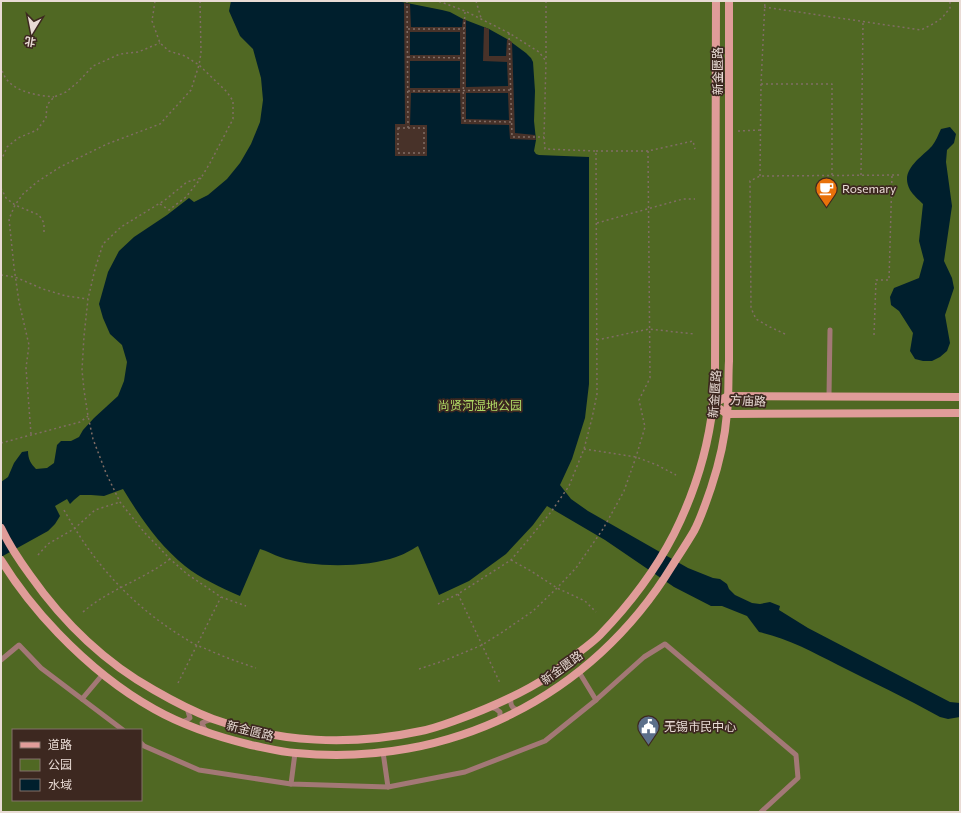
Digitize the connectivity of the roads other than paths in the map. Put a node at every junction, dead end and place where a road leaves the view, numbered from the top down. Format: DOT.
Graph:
graph roads {
  1 [pos="716,1"];
  2 [pos="729,1"];
  3 [pos="830,330"];
  4 [pos="728,396"];
  5 [pos="829,396"];
  6 [pos="960,397"];
  7 [pos="713,404"];
  8 [pos="727,414"];
  9 [pos="960,414"];
  10 [pos="1,528"];
  11 [pos="1,560"];
  12 [pos="1,660"];
  13 [pos="579,672"];
  14 [pos="103,674"];
  15 [pos="511,696"];
  16 [pos="82,699"];
  17 [pos="596,700"];
  18 [pos="186,707"];
  19 [pos="490,707"];
  20 [pos="520,710"];
  21 [pos="214,719"];
  22 [pos="497,721"];
  23 [pos="180,722"];
  24 [pos="122,729"];
  25 [pos="208,733"];
  26 [pos="142,744"];
  27 [pos="383,752"];
  28 [pos="295,753"];
  29 [pos="291,784"];
  30 [pos="388,787"];
  31 [pos="761,812"];
  1 -- 7 [label="street, 新金匮路"];
  2 -- 4 [label="street, 新金匮路"];
  3 -- 5 [label="lane"];
  4 -- 5 [label="street, 方庙路"];
  4 -- 7 [label="street, 方庙路"];
  4 -- 8 [label="street, 新金匮路"];
  5 -- 6 [label="street, 方庙路"];
  7 -- 8 [label="street, 方庙路"];
  7 -- 15 [label="street, 新金匮路"];
  8 -- 9 [label="street, 方庙路"];
  8 -- 13 [label="street, 新金匮路"];
  10 -- 18 [label="street, 新金匮路"];
  11 -- 14 [label="street, 新金匮路"];
  12 -- 16 [label="lane"];
  13 -- 17 [label="lane"];
  13 -- 20 [label="street, 新金匮路"];
  14 -- 16 [label="lane"];
  14 -- 23 [label="street, 新金匮路"];
  15 -- 19 [label="street, 新金匮路"];
  15 -- 20 [label="lane"];
  16 -- 24 [label="lane"];
  17 -- 30 [label="lane"];
  17 -- 31 [label="lane"];
  18 -- 21 [label="street, 新金匮路"];
  18 -- 23 [label="lane"];
  19 -- 21 [label="street, 新金匮路"];
  19 -- 22 [label="lane"];
  20 -- 22 [label="street, 新金匮路"];
  21 -- 25 [label="lane, 新金匮路"];
  22 -- 27 [label="street, 新金匮路"];
  23 -- 25 [label="street, 新金匮路"];
  25 -- 28 [label="street, 新金匮路"];
  26 -- 29 [label="lane"];
  27 -- 28 [label="street, 新金匮路"];
  27 -- 30 [label="lane"];
  28 -- 29 [label="lane"];
  29 -- 30 [label="lane"];
}
